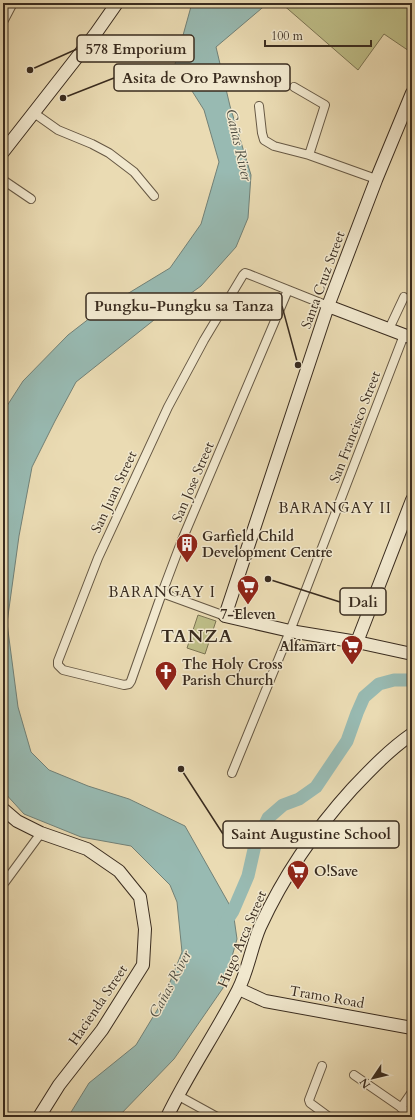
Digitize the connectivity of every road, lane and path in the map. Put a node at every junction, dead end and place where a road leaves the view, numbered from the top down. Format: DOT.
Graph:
graph roads {
  1 [pos="13,3"];
  2 [pos="117,3"];
  3 [pos="3,22"];
  4 [pos="294,88"];
  5 [pos="412,93"];
  6 [pos="259,106"];
  7 [pos="34,113"];
  8 [pos="3,152"];
  9 [pos="309,155"];
  10 [pos="376,179"];
  11 [pos="3,180"];
  12 [pos="154,196"];
  13 [pos="31,199"];
  14 [pos="288,290"];
  15 [pos="404,297"];
  16 [pos="328,306"];
  17 [pos="389,330"];
  18 [pos="408,337"];
  19 [pos="412,500"];
  20 [pos="162,593"];
  21 [pos="225,616"];
  22 [pos="290,631"];
  23 [pos="357,642"];
  24 [pos="412,654"];
  25 [pos="127,685"];
  26 [pos="412,734"];
  27 [pos="232,773"];
  28 [pos="3,809"];
  29 [pos="41,833"];
  30 [pos="3,884"];
  31 [pos="239,989"];
  32 [pos="412,1028"];
  33 [pos="322,1066"];
  34 [pos="354,1075"];
  35 [pos="412,1092"];
  36 [pos="177,1095"];
  37 [pos="401,1108"];
  38 [pos="412,1115"];
  39 [pos="39,1117"];
  40 [pos="167,1117"];
  41 [pos="217,1117"];
  42 [pos="329,1117"];
  1 -- 3 [label="street"];
  2 -- 7 [label="main road"];
  4 -- 9 [label="street"];
  5 -- 10 [label="main road, Santa Cruz Street"];
  6 -- 9 [label="street"];
  7 -- 8 [label="main road"];
  7 -- 12 [label="street"];
  9 -- 10 [label="street"];
  10 -- 16 [label="main road, Santa Cruz Street"];
  11 -- 13 [label="street"];
  14 -- 16 [label="street"];
  14 -- 20 [label="street, San Jose Street"];
  14 -- 25 [label="street, San Juan Street"];
  15 -- 17 [label="street"];
  16 -- 17 [label="main road"];
  16 -- 21 [label="main road, Santa Cruz Street"];
  17 -- 18 [label="main road"];
  18 -- 22 [label="street, San Francisco Street"];
  19 -- 23 [label="main road"];
  20 -- 21 [label="street"];
  20 -- 25 [label="street, San Jose Street"];
  21 -- 22 [label="main road"];
  22 -- 23 [label="main road"];
  22 -- 27 [label="street, San Francisco Street"];
  23 -- 24 [label="main road"];
  26 -- 31 [label="main road, Hugo Arca Street"];
  28 -- 29 [label="main road, Hacienda Street"];
  29 -- 30 [label="street"];
  29 -- 39 [label="main road, Hacienda Street"];
  31 -- 32 [label="main road, Tramo Road"];
  31 -- 36 [label="main road, Hugo Arca Street"];
  33 -- 42 [label="street"];
  34 -- 37 [label="street"];
  35 -- 37 [label="street"];
  36 -- 40 [label="main road, Hugo Arca Street"];
  36 -- 41 [label="street"];
  37 -- 38 [label="street"];
}
